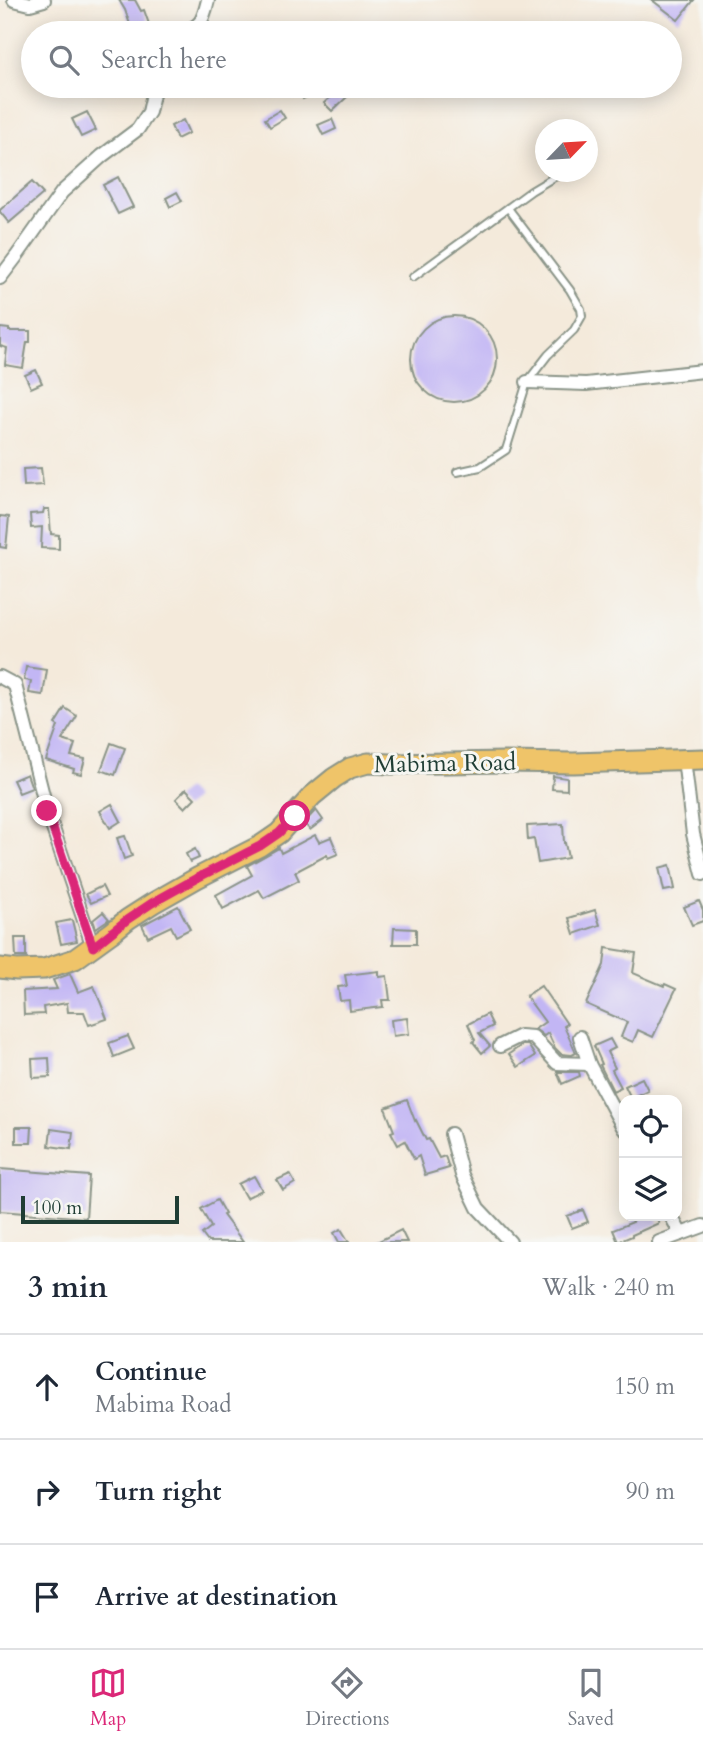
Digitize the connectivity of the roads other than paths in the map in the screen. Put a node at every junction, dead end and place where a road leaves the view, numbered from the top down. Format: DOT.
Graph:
graph roads {
  1 [pos="14,0"];
  2 [pos="44,0"];
  3 [pos="208,0"];
  4 [pos="202,21"];
  5 [pos="152,98"];
  6 [pos="546,182"];
  7 [pos="508,208"];
  8 [pos="413,277"];
  9 [pos="0,278"];
  10 [pos="703,371"];
  11 [pos="527,382"];
  12 [pos="457,472"];
  13 [pos="0,677"];
  14 [pos="694,759"];
  15 [pos="703,874"];
  16 [pos="93,947"];
  17 [pos="0,968"];
  18 [pos="580,1037"];
  19 [pos="500,1046"];
  20 [pos="589,1064"];
  21 [pos="619,1120"];
  22 [pos="451,1134"];
  23 [pos="674,1221"];
  24 [pos="703,1226"];
  25 [pos="681,1234"];
  26 [pos="510,1242"];
  27 [pos="659,1242"];
  1 -- 2 [label="street"];
  3 -- 4 [label="street"];
  5 -- 9 [label="street"];
  6 -- 7 [label="lane"];
  7 -- 8 [label="lane"];
  7 -- 11 [label="lane"];
  10 -- 11 [label="street"];
  11 -- 12 [label="lane"];
  13 -- 16 [label="street"];
  14 -- 15 [label="street"];
  14 -- 16 [label="main road, Mabima Road"];
  16 -- 17 [label="main road, Mabima Road"];
  18 -- 20 [label="street"];
  19 -- 20 [label="street"];
  20 -- 21 [label="street"];
  22 -- 26 [label="street"];
  23 -- 25 [label="street"];
  24 -- 25 [label="street"];
  25 -- 27 [label="street"];
}
